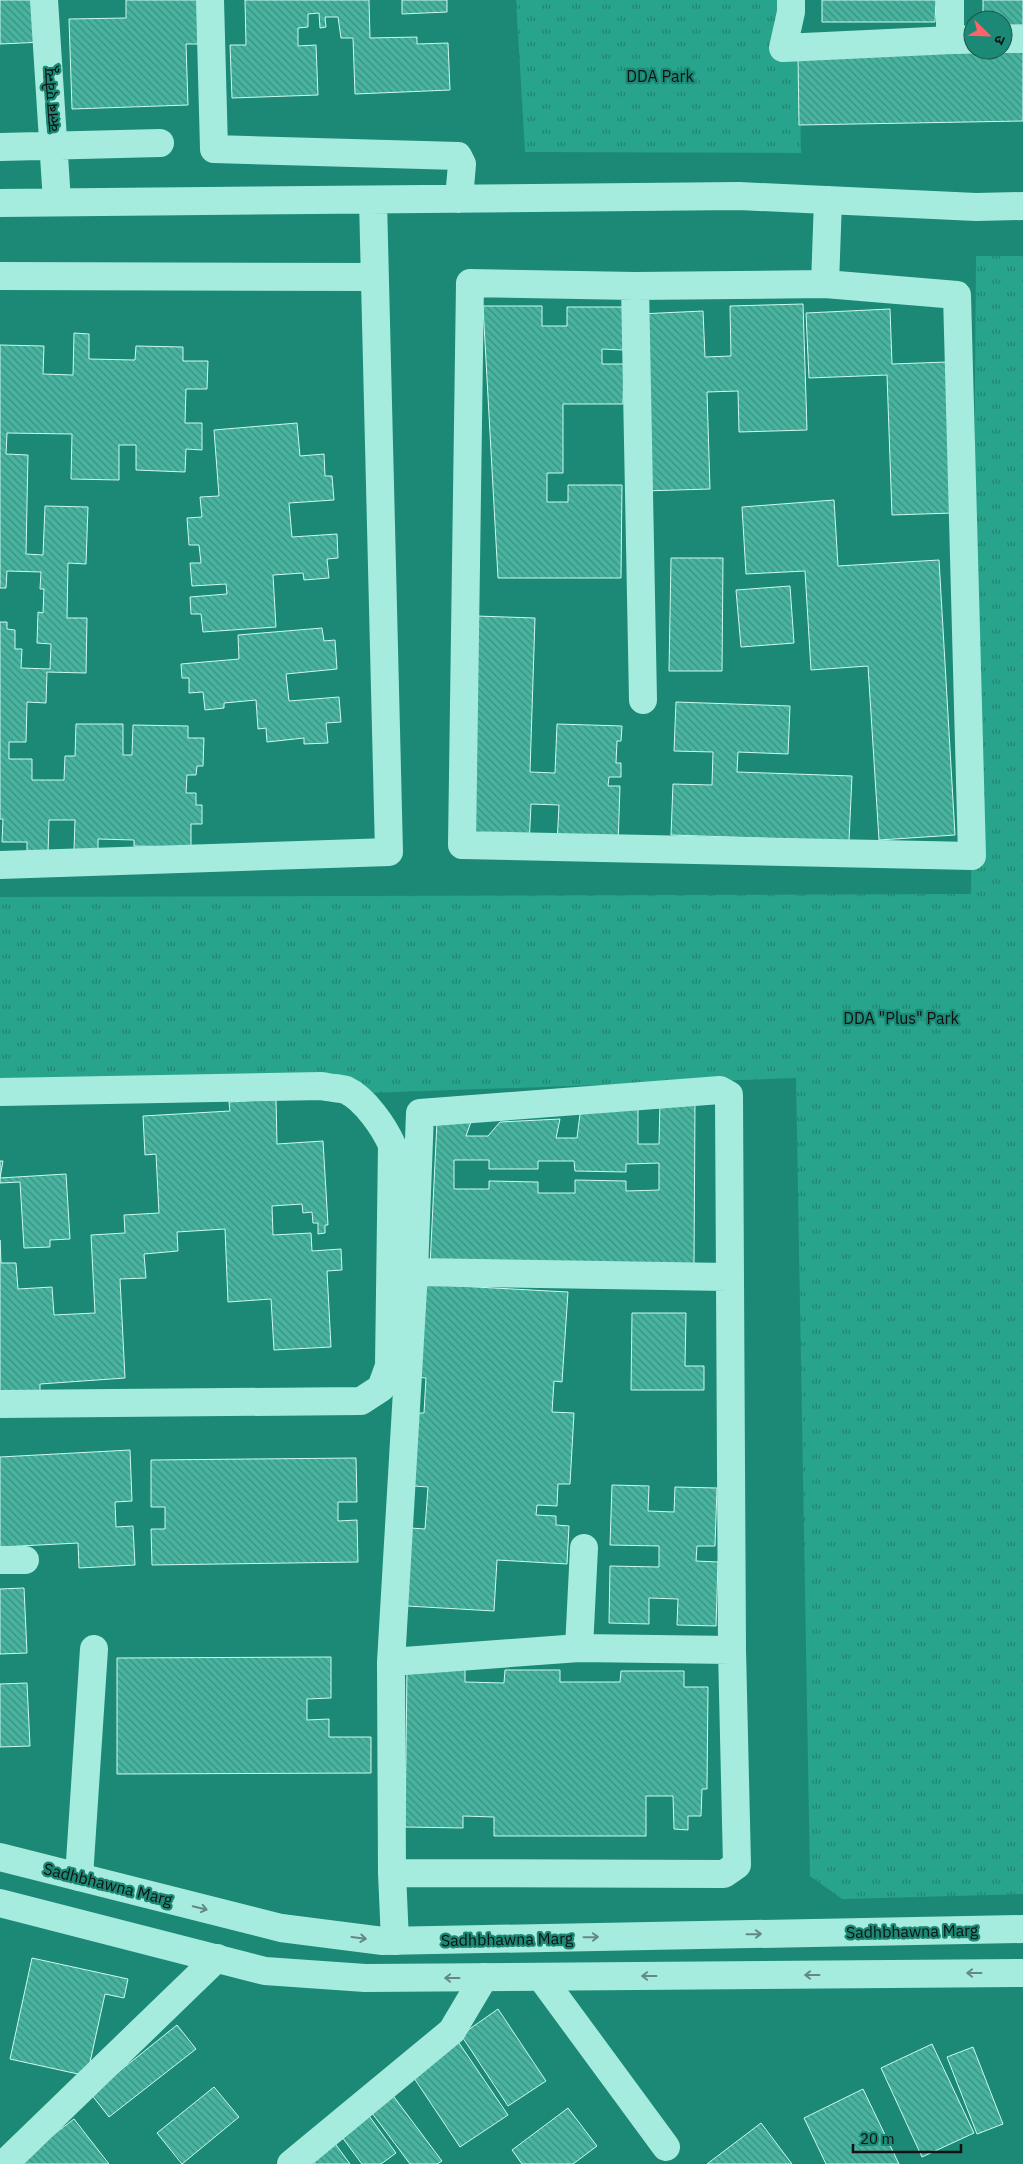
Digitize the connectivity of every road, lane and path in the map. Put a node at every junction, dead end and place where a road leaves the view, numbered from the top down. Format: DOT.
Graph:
graph roads {
  1 [pos="44,0"];
  2 [pos="210,0"];
  3 [pos="791,0"];
  4 [pos="950,0"];
  5 [pos="962,39"];
  6 [pos="160,143"];
  7 [pos="54,146"];
  8 [pos="0,147"];
  9 [pos="459,199"];
  10 [pos="373,200"];
  11 [pos="828,200"];
  12 [pos="57,202"];
  13 [pos="0,203"];
  14 [pos="1023,206"];
  15 [pos="0,276"];
  16 [pos="375,277"];
  17 [pos="825,284"];
  18 [pos="635,286"];
  19 [pos="643,700"];
  20 [pos="0,865"];
  21 [pos="0,1092"];
  22 [pos="414,1272"];
  23 [pos="728,1277"];
  24 [pos="0,1404"];
  25 [pos="584,1548"];
  26 [pos="579,1648"];
  27 [pos="94,1649"];
  28 [pos="732,1650"];
  29 [pos="391,1662"];
  30 [pos="0,1857"];
  31 [pos="392,1873"];
  32 [pos="79,1877"];
  33 [pos="0,1903"];
  34 [pos="1023,1929"];
  35 [pos="395,1941"];
  36 [pos="217,1958"];
  37 [pos="1023,1973"];
  38 [pos="541,1976"];
  39 [pos="484,1977"];
  40 [pos="666,2147"];
  41 [pos="4,2164"];
  42 [pos="291,2164"];
  1 -- 7 [label="street, क्लब एवेन्यू"];
  2 -- 9 [label="street"];
  3 -- 5 [label="street"];
  4 -- 5 [label="street"];
  6 -- 7 [label="street"];
  7 -- 8 [label="street, क्लब एवेन्यू"];
  7 -- 12 [label="street"];
  9 -- 10 [label="street"];
  9 -- 11 [label="street"];
  10 -- 12 [label="street"];
  10 -- 16 [label="street"];
  11 -- 14 [label="street"];
  11 -- 17 [label="street"];
  12 -- 13 [label="street"];
  15 -- 16 [label="street"];
  16 -- 20 [label="street"];
  17 -- 18 [label="street"];
  17 -- 18 [label="street"];
  18 -- 19 [label="street"];
  21 -- 24 [label="street"];
  22 -- 23 [label="street"];
  22 -- 23 [label="street"];
  22 -- 29 [label="street"];
  23 -- 28 [label="street"];
  25 -- 26 [label="street"];
  26 -- 28 [label="street"];
  26 -- 29 [label="street"];
  27 -- 32 [label="street"];
  28 -- 31 [label="street"];
  29 -- 31 [label="street"];
  30 -- 32 [label="street, Sadhbhawna Marg"];
  31 -- 35 [label="street"];
  32 -- 35 [label="street, Sadhbhawna Marg, one-way"];
  33 -- 36 [label="street"];
  35 -- 34 [label="street, Sadhbhawna Marg, one-way"];
  39 -- 36 [label="street, one-way"];
  36 -- 41 [label="street"];
  37 -- 38 [label="street, one-way"];
  38 -- 39 [label="street"];
  38 -- 40 [label="street"];
  39 -- 42 [label="street"];
}
